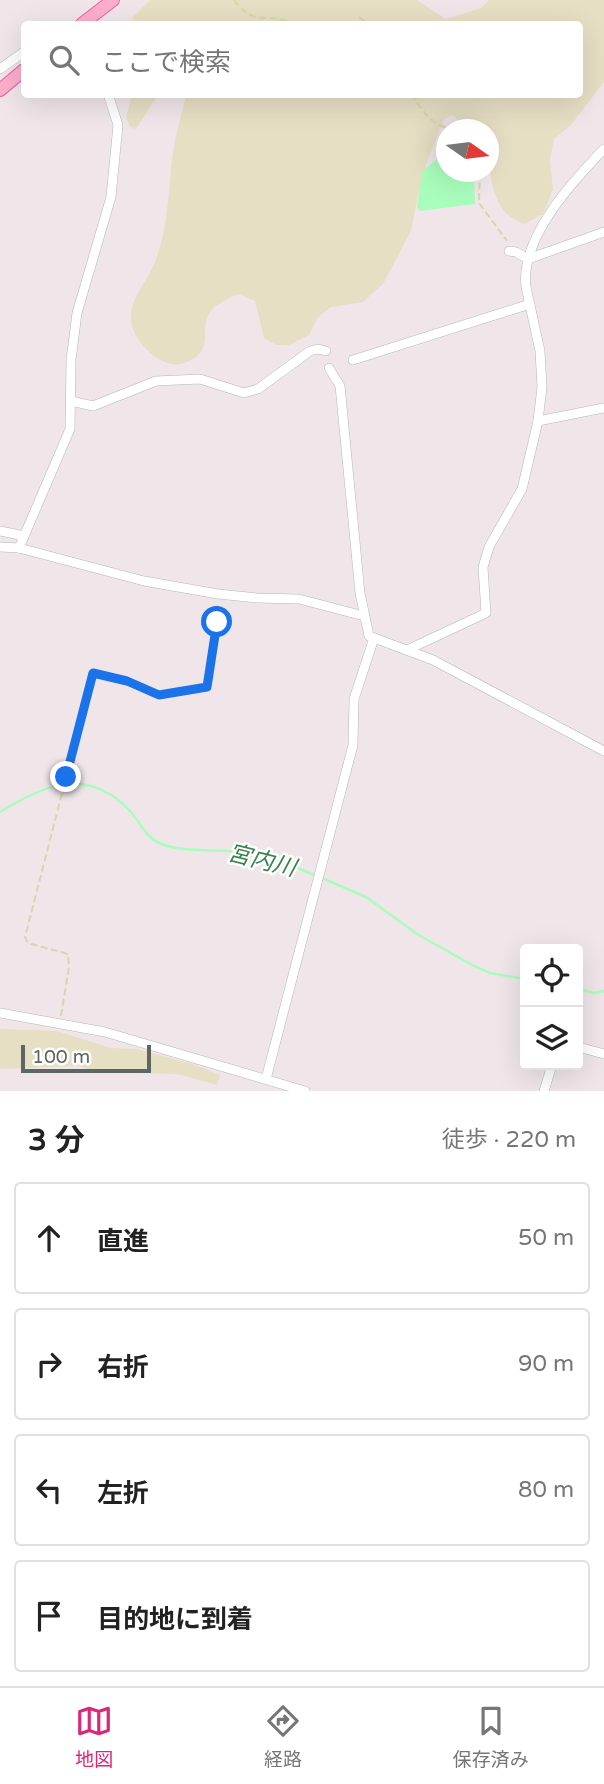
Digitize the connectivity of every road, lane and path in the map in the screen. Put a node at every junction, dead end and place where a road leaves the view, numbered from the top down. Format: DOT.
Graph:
graph roads {
  1 [pos="113,0"];
  2 [pos="234,0"];
  3 [pos="359,17"];
  4 [pos="88,21"];
  5 [pos="286,21"];
  6 [pos="364,21"];
  7 [pos="21,54"];
  8 [pos="0,69"];
  9 [pos="21,73"];
  10 [pos="0,90"];
  11 [pos="109,98"];
  12 [pos="414,98"];
  13 [pos="436,123"];
  14 [pos="604,149"];
  15 [pos="480,182"];
  16 [pos="604,232"];
  17 [pos="513,251"];
  18 [pos="528,259"];
  19 [pos="530,304"];
  20 [pos="326,351"];
  21 [pos="354,360"];
  22 [pos="329,368"];
  23 [pos="71,401"];
  24 [pos="604,408"];
  25 [pos="538,421"];
  26 [pos="0,531"];
  27 [pos="24,536"];
  28 [pos="0,547"];
  29 [pos="19,548"];
  30 [pos="218,594"];
  31 [pos="364,616"];
  32 [pos="374,638"];
  33 [pos="407,650"];
  34 [pos="604,751"];
  35 [pos="0,1013"];
  36 [pos="59,1024"];
  37 [pos="583,1048"];
  38 [pos="604,1054"];
  39 [pos="550,1070"];
  40 [pos="266,1079"];
  41 [pos="305,1091"];
  42 [pos="544,1091"];
  1 -- 4 [label="main road"];
  2 -- 5 [label="path"];
  3 -- 6 [label="path"];
  7 -- 8 [label="street"];
  9 -- 10 [label="main road"];
  11 -- 23 [label="street"];
  12 -- 13 [label="path"];
  14 -- 18 [label="street"];
  15 -- 17 [label="path"];
  16 -- 18 [label="street"];
  17 -- 18 [label="street"];
  18 -- 19 [label="street"];
  19 -- 21 [label="street"];
  19 -- 25 [label="street"];
  20 -- 23 [label="street"];
  22 -- 31 [label="street"];
  23 -- 27 [label="street"];
  24 -- 25 [label="street"];
  25 -- 33 [label="street"];
  26 -- 27 [label="street"];
  27 -- 29 [label="street"];
  28 -- 29 [label="street"];
  29 -- 30 [label="street"];
  30 -- 31 [label="street"];
  30 -- 36 [label="path"];
  31 -- 32 [label="street"];
  32 -- 33 [label="street"];
  32 -- 40 [label="street"];
  33 -- 34 [label="street"];
  35 -- 36 [label="street"];
  36 -- 40 [label="street"];
  37 -- 38 [label="street"];
  39 -- 42 [label="street"];
  40 -- 41 [label="street"];
}
